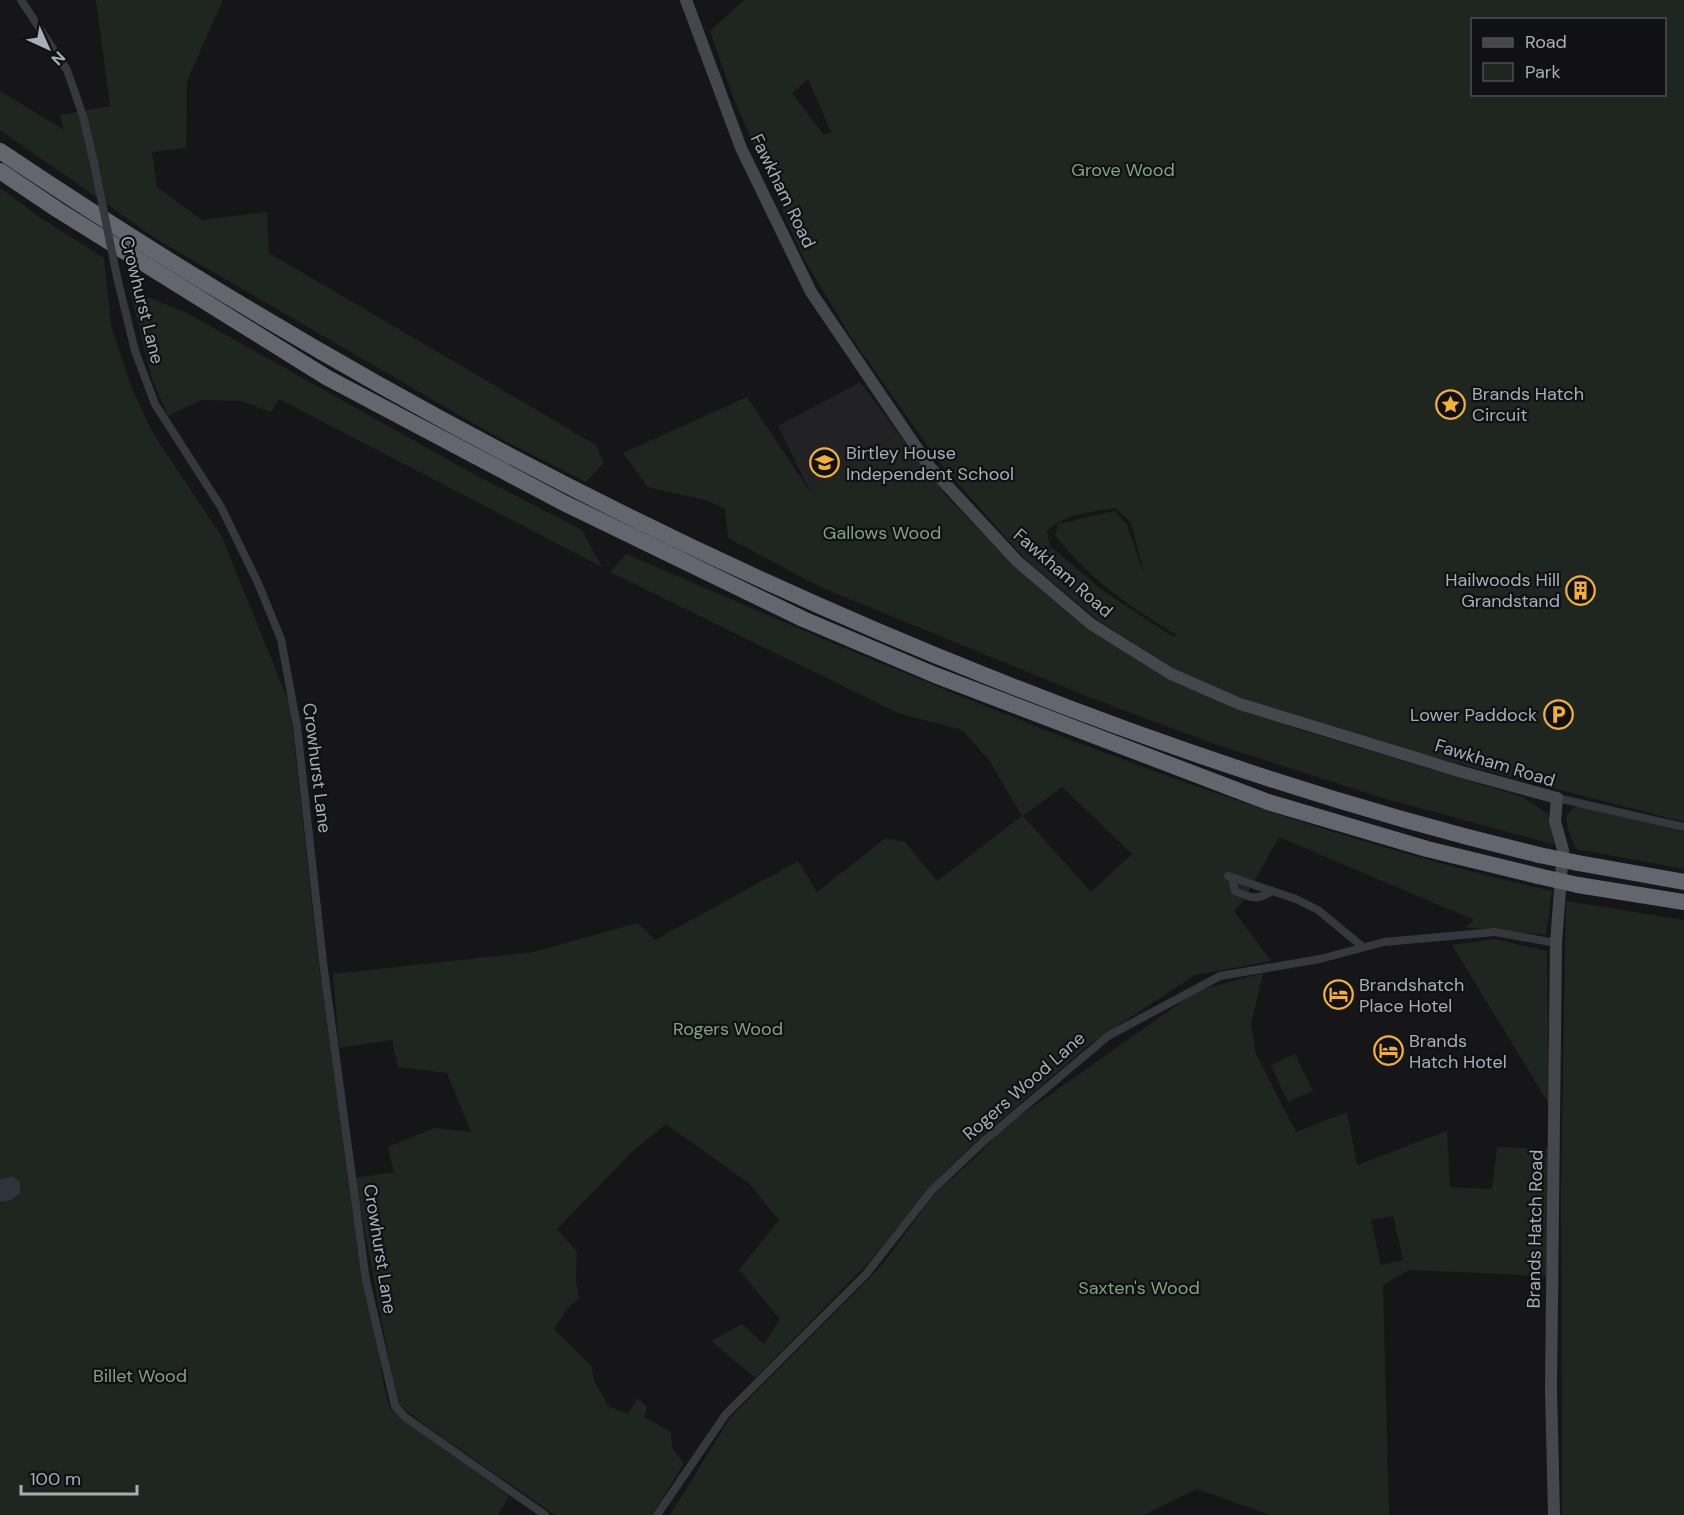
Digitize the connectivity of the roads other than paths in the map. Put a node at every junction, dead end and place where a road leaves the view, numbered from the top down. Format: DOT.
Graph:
graph roads {
  1 [pos="21,0"];
  2 [pos="686,0"];
  3 [pos="0,151"];
  4 [pos="0,171"];
  5 [pos="1557,798"];
  6 [pos="1684,827"];
  7 [pos="1684,882"];
  8 [pos="1272,891"];
  9 [pos="1684,902"];
  10 [pos="1348,935"];
  11 [pos="1556,943"];
  12 [pos="1363,947"];
  13 [pos="1342,953"];
  14 [pos="546,1515"];
  15 [pos="657,1515"];
  16 [pos="1554,1515"];
  1 -- 14 [label="street, Crowhurst Lane, bridge"];
  2 -- 5 [label="street, Fawkham Road"];
  3 -- 7 [label="highway, bridge"];
  4 -- 9 [label="highway, bridge"];
  5 -- 6 [label="street"];
  5 -- 11 [label="street, Fawkham Road"];
  8 -- 8 [label="street"];
  8 -- 10 [label="street"];
  10 -- 12 [label="street"];
  10 -- 13 [label="street"];
  11 -- 12 [label="street, Rogers Wood Lane"];
  11 -- 16 [label="street, Brands Hatch Road"];
  12 -- 13 [label="street, Rogers Wood Lane"];
  13 -- 15 [label="street, Rogers Wood Lane"];
}
